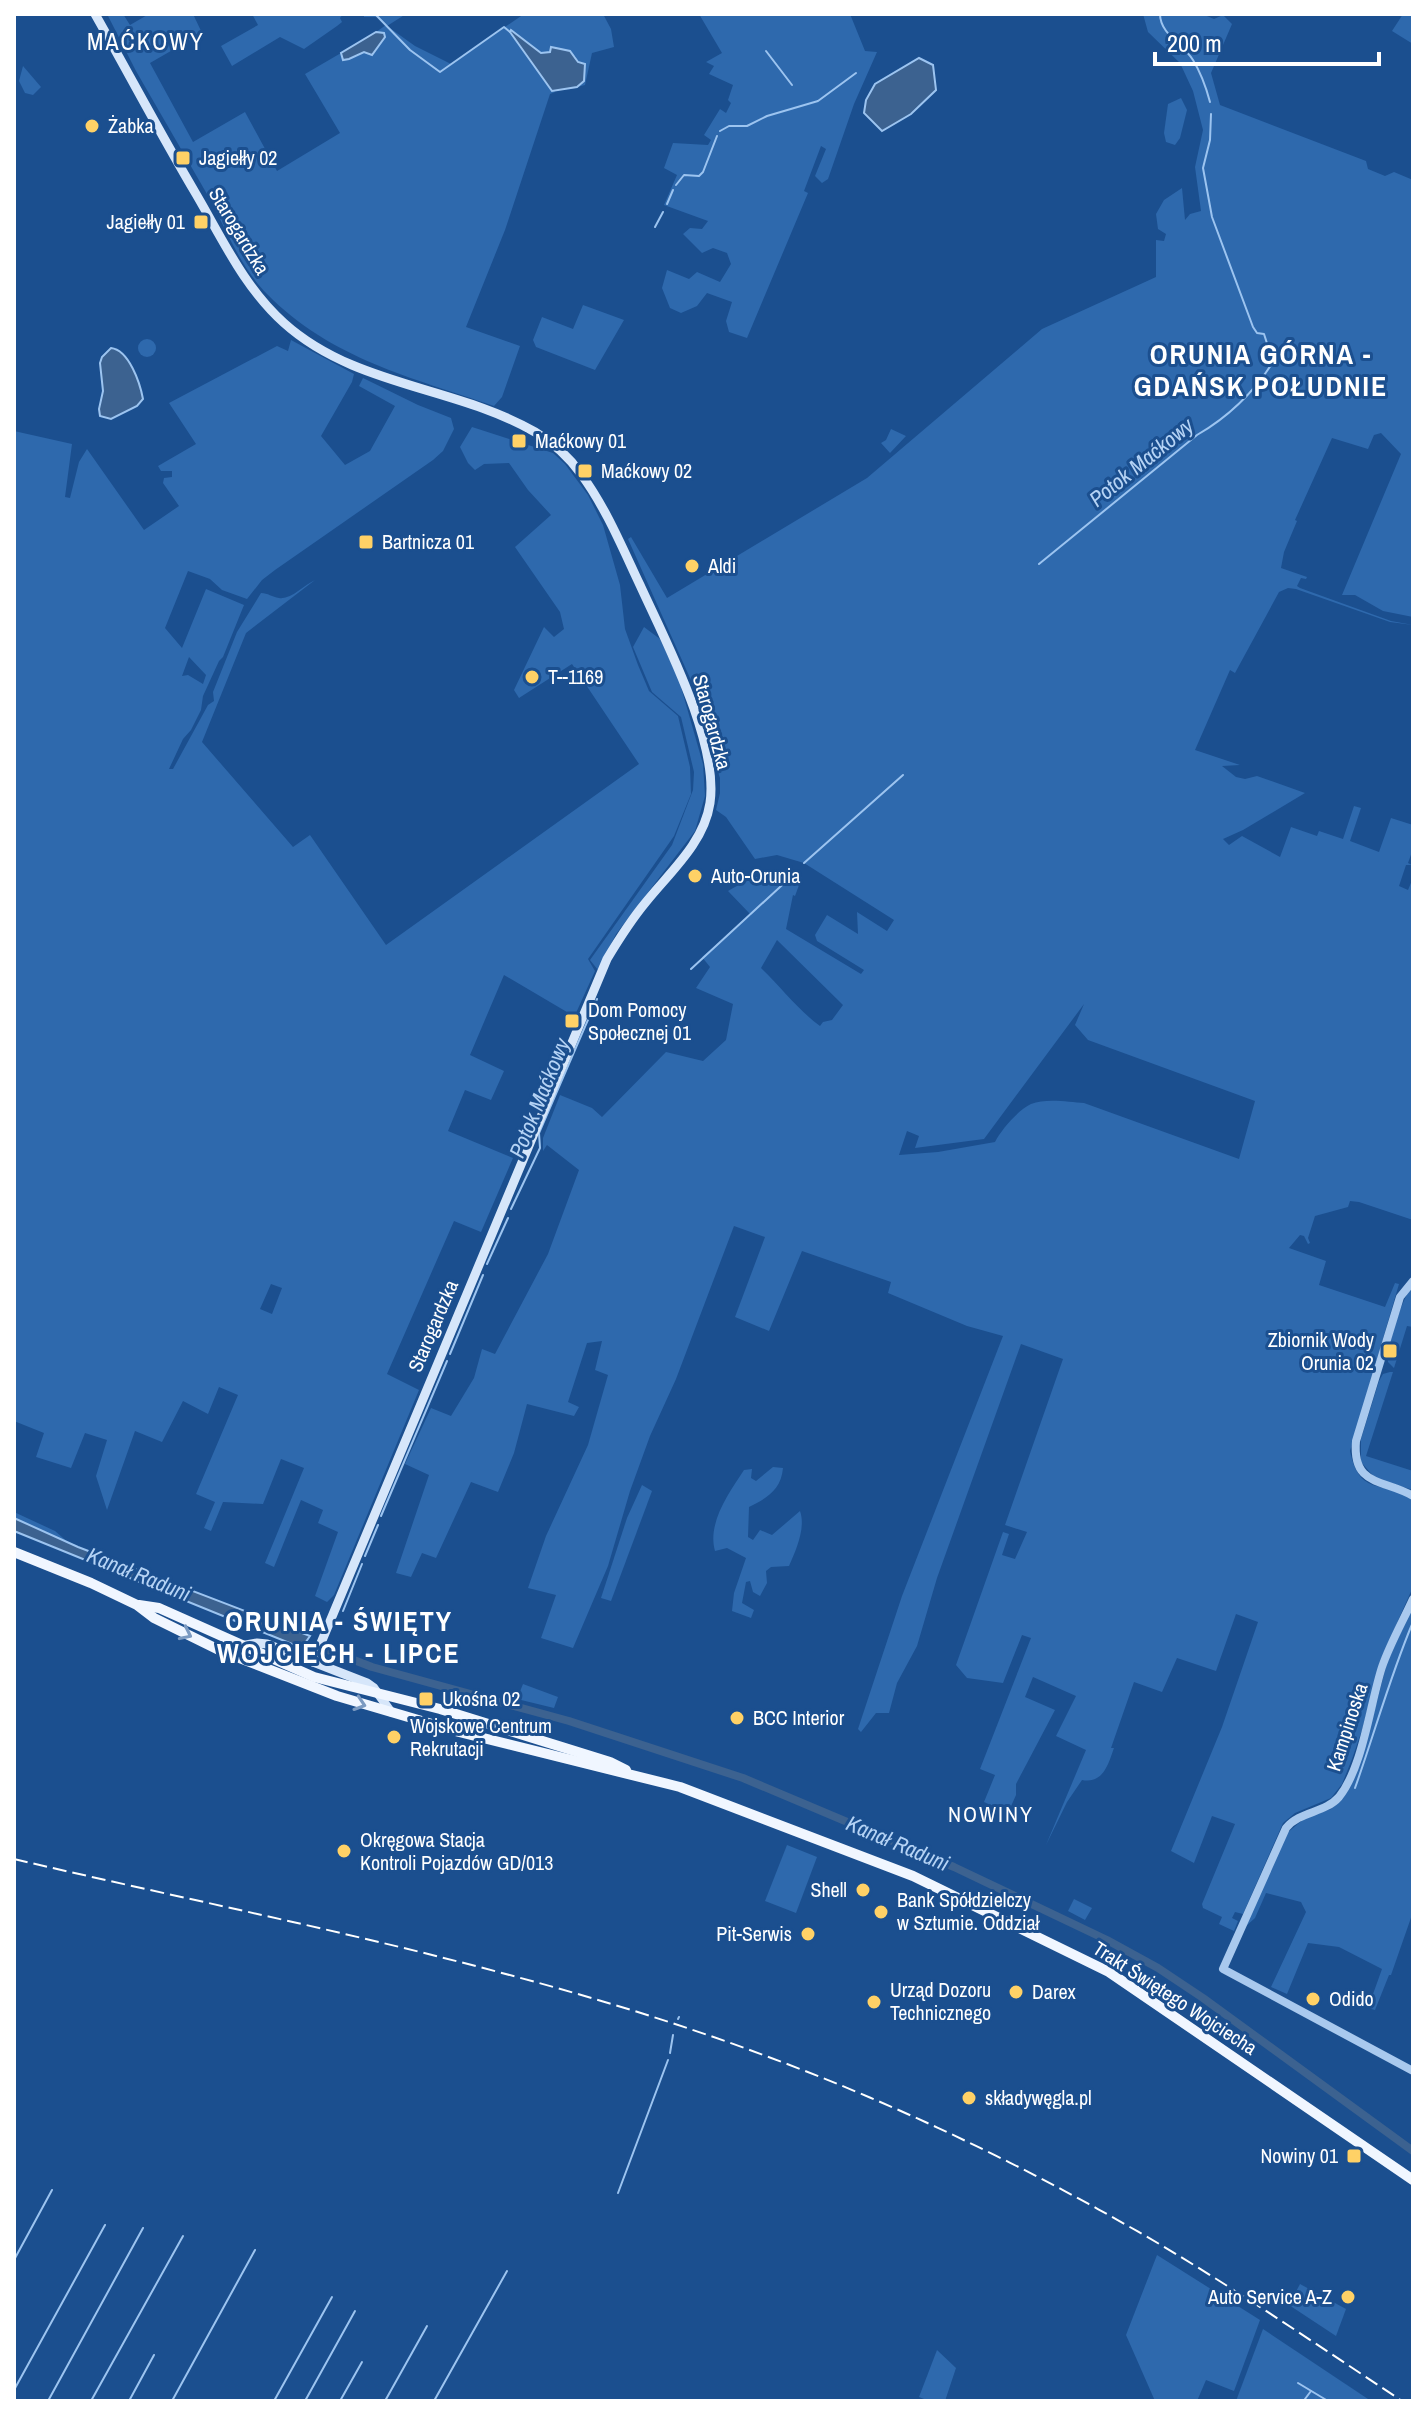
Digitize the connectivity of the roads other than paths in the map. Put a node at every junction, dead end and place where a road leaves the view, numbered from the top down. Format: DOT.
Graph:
graph roads {
  1 [pos="95,14"];
  2 [pos="1413,1281"];
  3 [pos="1413,1496"];
  4 [pos="14,1552"];
  5 [pos="1413,1599"];
  6 [pos="137,1605"];
  7 [pos="239,1646"];
  8 [pos="219,1650"];
  9 [pos="313,1662"];
  10 [pos="380,1695"];
  11 [pos="391,1712"];
  12 [pos="631,1773"];
  13 [pos="1413,2071"];
  14 [pos="1413,2180"];
  1 -- 9 [label="main road, Starogardzka"];
  2 -- 3 [label="street"];
  4 -- 6 [label="main road, Trakt Świętego Wojciecha"];
  5 -- 13 [label="street, Kampinoska"];
  6 -- 7 [label="main road, Trakt Świętego Wojciecha"];
  6 -- 8 [label="main road, Trakt Świętego Wojciecha, one-way"];
  7 -- 8 [label="main road"];
  7 -- 9 [label="main road"];
  7 -- 10 [label="main road, Trakt Świętego Wojciecha"];
  8 -- 11 [label="main road, Trakt Świętego Wojciecha, one-way"];
  9 -- 10 [label="main road"];
  10 -- 11 [label="main road"];
  10 -- 12 [label="main road, Trakt Świętego Wojciecha"];
  11 -- 12 [label="main road, Trakt Świętego Wojciecha"];
  12 -- 14 [label="main road, Trakt Świętego Wojciecha"];
}
